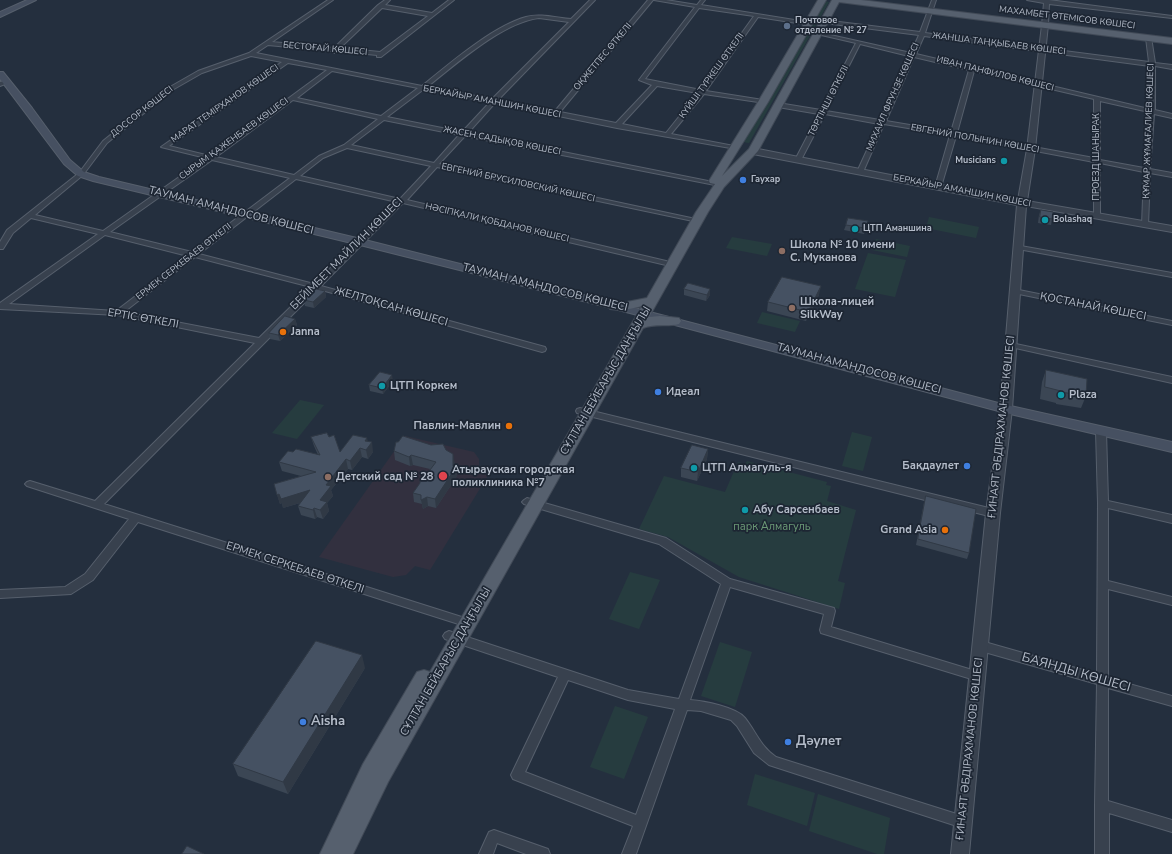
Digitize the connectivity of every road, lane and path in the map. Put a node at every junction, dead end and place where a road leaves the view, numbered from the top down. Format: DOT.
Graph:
graph roads {
  1 [pos="33,0"];
  2 [pos="331,0"];
  3 [pos="388,0"];
  4 [pos="452,0"];
  5 [pos="593,0"];
  6 [pos="651,0"];
  7 [pos="656,0"];
  8 [pos="703,0"];
  9 [pos="822,0"];
  10 [pos="836,0"];
  11 [pos="841,0"];
  12 [pos="934,0"];
  13 [pos="1029,0"];
  14 [pos="1047,1"];
  15 [pos="380,6"];
  16 [pos="698,6"];
  17 [pos="930,11"];
  18 [pos="0,15"];
  19 [pos="433,15"];
  20 [pos="757,15"];
  21 [pos="1172,17"];
  22 [pos="572,21"];
  23 [pos="825,21"];
  24 [pos="810,23"];
  25 [pos="1045,25"];
  26 [pos="819,33"];
  27 [pos="922,34"];
  28 [pos="1149,38"];
  29 [pos="1172,41"];
  30 [pos="859,42"];
  31 [pos="268,44"];
  32 [pos="1042,50"];
  33 [pos="334,51"];
  34 [pos="251,54"];
  35 [pos="913,54"];
  36 [pos="287,61"];
  37 [pos="1152,65"];
  38 [pos="1172,67"];
  39 [pos="972,68"];
  40 [pos="332,69"];
  41 [pos="0,74"];
  42 [pos="3,83"];
  43 [pos="656,84"];
  44 [pos="1039,85"];
  45 [pos="422,88"];
  46 [pos="702,92"];
  47 [pos="292,98"];
  48 [pos="1097,98"];
  49 [pos="494,102"];
  50 [pos="763,102"];
  51 [pos="778,104"];
  52 [pos="1151,111"];
  53 [pos="823,112"];
  54 [pos="556,114"];
  55 [pos="1172,116"];
  56 [pos="382,118"];
  57 [pos="882,122"];
  58 [pos="617,126"];
  59 [pos="465,134"];
  60 [pos="953,134"];
  61 [pos="667,135"];
  62 [pos="346,146"];
  63 [pos="164,147"];
  64 [pos="1031,149"];
  65 [pos="741,154"];
  66 [pos="211,158"];
  67 [pos="798,160"];
  68 [pos="1097,161"];
  69 [pos="435,165"];
  70 [pos="1147,170"];
  71 [pos="860,172"];
  72 [pos="80,174"];
  73 [pos="1172,175"];
  74 [pos="294,176"];
  75 [pos="713,184"];
  76 [pos="938,187"];
  77 [pos="160,193"];
  78 [pos="402,201"];
  79 [pos="1022,203"];
  80 [pos="245,214"];
  81 [pos="29,216"];
  82 [pos="1097,216"];
  83 [pos="691,220"];
  84 [pos="1146,224"];
  85 [pos="1172,229"];
  86 [pos="106,233"];
  87 [pos="361,242"];
  88 [pos="0,247"];
  89 [pos="1018,247"];
  90 [pos="194,255"];
  91 [pos="666,263"];
  92 [pos="1172,275"];
  93 [pos="315,286"];
  94 [pos="1014,291"];
  95 [pos="1,306"];
  96 [pos="615,306"];
  97 [pos="118,313"];
  98 [pos="642,313"];
  99 [pos="674,321"];
  100 [pos="1172,323"];
  101 [pos="260,341"];
  102 [pos="1011,345"];
  103 [pos="542,349"];
  104 [pos="1172,380"];
  105 [pos="1006,409"];
  106 [pos="584,412"];
  107 [pos="1101,431"];
  108 [pos="1172,447"];
  109 [pos="30,484"];
  110 [pos="531,503"];
  111 [pos="1103,503"];
  112 [pos="97,505"];
  113 [pos="993,513"];
  114 [pos="136,518"];
  115 [pos="1172,519"];
  116 [pos="727,582"];
  117 [pos="1103,584"];
  118 [pos="0,594"];
  119 [pos="1172,602"];
  120 [pos="463,621"];
  121 [pos="454,637"];
  122 [pos="981,646"];
  123 [pos="565,674"];
  124 [pos="978,676"];
  125 [pos="1103,681"];
  126 [pos="1172,701"];
  127 [pos="683,705"];
  128 [pos="1102,805"];
  129 [pos="963,822"];
  130 [pos="640,823"];
  131 [pos="1172,826"];
  132 [pos="331,854"];
  133 [pos="342,854"];
  134 [pos="486,854"];
  135 [pos="543,854"];
  136 [pos="629,854"];
  137 [pos="960,854"];
  138 [pos="1102,854"];
  1 -- 18 [label="main road"];
  2 -- 31 [label="street"];
  3 -- 15 [label="street"];
  4 -- 19 [label="street"];
  5 -- 22 [label="street, БЕЙІМБЕТ МАЙЛИН КӨШЕСІ"];
  6 -- 54 [label="street, ОҚЖЕТПЕС ӨТКЕЛІ"];
  7 -- 16 [label="street"];
  8 -- 16 [label="street"];
  9 -- 24 [label="main road, СҰЛТАН БЕЙБАРЫС ДАҢҒЫЛЫ"];
  10 -- 23 [label="main road, СҰЛТАН БЕЙБАРЫС ДАҢҒЫЛЫ"];
  11 -- 17 [label="main road, МАХАМБЕТ ӨТЕМІСОВ КӨШЕСІ"];
  12 -- 17 [label="street, МИХАИЛ ФРУНЗЕ КӨШЕСІ"];
  13 -- 14 [label="street"];
  14 -- 21 [label="street"];
  14 -- 25 [label="street, ҒИНАЯТ ӘБДІРАХМАНОВ КӨШЕСІ"];
  15 -- 19 [label="street"];
  15 -- 33 [label="street"];
  16 -- 20 [label="street"];
  16 -- 43 [label="street"];
  17 -- 25 [label="main road, МАХАМБЕТ ӨТЕМІСОВ КӨШЕСІ"];
  17 -- 27 [label="street, МИХАИЛ ФРУНЗЕ КӨШЕСІ"];
  19 -- 33 [label="street, БЕСТОҒАЙ КӨШЕСІ"];
  20 -- 24 [label="street"];
  20 -- 46 [label="street, КҮЙШІ ТҮРКЕШ ӨТКЕЛІ"];
  22 -- 45 [label="street, ЕРМЕК СЕРКЕБАЕВ ӨТКЕЛІ"];
  22 -- 49 [label="street, БЕЙІМБЕТ МАЙЛИН КӨШЕСІ"];
  23 -- 26 [label="main road, СҰЛТАН БЕЙБАРЫС ДАҢҒЫЛЫ"];
  23 -- 27 [label="street, ЖАНША ТАҢҚЫБАЕВ КӨШЕСІ"];
  24 -- 50 [label="main road, СҰЛТАН БЕЙБАРЫС ДАҢҒЫЛЫ"];
  25 -- 28 [label="main road, МАХАМБЕТ ӨТЕМІСОВ КӨШЕСІ"];
  25 -- 32 [label="street, ҒИНАЯТ ӘБДІРАХМАНОВ КӨШЕСІ"];
  26 -- 30 [label="street, ИВАН ПАНФИЛОВ КӨШЕСІ"];
  26 -- 51 [label="main road, СҰЛТАН БЕЙБАРЫС ДАҢҒЫЛЫ"];
  27 -- 32 [label="street, ЖАНША ТАҢҚЫБАЕВ КӨШЕСІ"];
  27 -- 35 [label="street, МИХАИЛ ФРУНЗЕ КӨШЕСІ"];
  28 -- 29 [label="main road, МАХАМБЕТ ӨТЕМІСОВ КӨШЕСІ"];
  28 -- 37 [label="street, ҚҰМАР ЖҰМАҒАЛИЕВ КӨШЕСІ"];
  30 -- 35 [label="street, ИВАН ПАНФИЛОВ КӨШЕСІ"];
  30 -- 53 [label="street, ТӨРТІНШІ ӨТКЕЛІ"];
  31 -- 33 [label="street, БЕСТОҒАЙ КӨШЕСІ"];
  31 -- 34 [label="street"];
  32 -- 37 [label="street, ЖАНША ТАҢҚЫБАЕВ КӨШЕСІ"];
  32 -- 44 [label="street, ҒИНАЯТ ӘБДІРАХМАНОВ КӨШЕСІ"];
  34 -- 36 [label="street, БЕРКАЙЫР АМАНШИН КӨШЕСІ"];
  34 -- 72 [label="street, ДОССОР КӨШЕСІ"];
  35 -- 39 [label="street, ИВАН ПАНФИЛОВ КӨШЕСІ"];
  35 -- 57 [label="street, МИХАИЛ ФРУНЗЕ КӨШЕСІ"];
  36 -- 40 [label="street, БЕРКАЙЫР АМАНШИН КӨШЕСІ"];
  36 -- 63 [label="street, МАРАТ ТЕМІРХАНОВ КӨШЕСІ"];
  37 -- 38 [label="street, ЖАНША ТАҢҚЫБАЕВ КӨШЕСІ"];
  37 -- 52 [label="street, ҚҰМАР ЖҰМАҒАЛИЕВ КӨШЕСІ"];
  39 -- 44 [label="street, ИВАН ПАНФИЛОВ КӨШЕСІ"];
  39 -- 60 [label="street"];
  40 -- 45 [label="street, БЕРКАЙЫР АМАНШИН КӨШЕСІ"];
  40 -- 47 [label="street, СЫРЫМ ҚАЖЕНБАЕВ КӨШЕСІ"];
  41 -- 42 [label="main road"];
  42 -- 72 [label="main road"];
  43 -- 46 [label="street"];
  43 -- 58 [label="street"];
  44 -- 48 [label="street, ИВАН ПАНФИЛОВ КӨШЕСІ"];
  44 -- 64 [label="street, ҒИНАЯТ ӘБДІРАХМАНОВ КӨШЕСІ"];
  45 -- 49 [label="street, БЕРКАЙЫР АМАНШИН КӨШЕСІ"];
  45 -- 56 [label="street, ЕРМЕК СЕРКЕБАЕВ ӨТКЕЛІ"];
  46 -- 50 [label="street"];
  46 -- 61 [label="street, КҮЙШІ ТҮРКЕШ ӨТКЕЛІ"];
  47 -- 56 [label="street, ЖАСЕН САДЫҚОВ КӨШЕСІ"];
  47 -- 66 [label="street, СЫРЫМ ҚАЖЕНБАЕВ КӨШЕСІ"];
  48 -- 52 [label="street, ИВАН ПАНФИЛОВ КӨШЕСІ"];
  48 -- 68 [label="street, ПРОЕЗД ШАНЫРАК"];
  49 -- 54 [label="street, БЕРКАЙЫР АМАНШИН КӨШЕСІ"];
  49 -- 59 [label="street, БЕЙІМБЕТ МАЙЛИН КӨШЕСІ"];
  50 -- 65 [label="main road, СҰЛТАН БЕЙБАРЫС ДАҢҒЫЛЫ"];
  51 -- 53 [label="street, ЕВГЕНИЙ ПОЛЫНИН КӨШЕСІ"];
  51 -- 65 [label="main road, СҰЛТАН БЕЙБАРЫС ДАҢҒЫЛЫ"];
  52 -- 55 [label="street, ИВАН ПАНФИЛОВ КӨШЕСІ"];
  52 -- 70 [label="street, ҚҰМАР ЖҰМАҒАЛИЕВ КӨШЕСІ"];
  53 -- 57 [label="street, ЕВГЕНИЙ ПОЛЫНИН КӨШЕСІ"];
  53 -- 67 [label="street, ТӨРТІНШІ ӨТКЕЛІ"];
  54 -- 58 [label="street, БЕРКАЙЫР АМАНШИН КӨШЕСІ"];
  56 -- 59 [label="street, ЖАСЕН САДЫҚОВ КӨШЕСІ"];
  56 -- 62 [label="street, ЕРМЕК СЕРКЕБАЕВ ӨТКЕЛІ"];
  57 -- 60 [label="street, ЕВГЕНИЙ ПОЛЫНИН КӨШЕСІ"];
  57 -- 71 [label="street, МИХАИЛ ФРУНЗЕ КӨШЕСІ"];
  58 -- 61 [label="street, БЕРКАЙЫР АМАНШИН КӨШЕСІ"];
  59 -- 69 [label="street, БЕЙІМБЕТ МАЙЛИН КӨШЕСІ"];
  59 -- 75 [label="street, ЖАСЕН САДЫҚОВ КӨШЕСІ"];
  60 -- 64 [label="street, ЕВГЕНИЙ ПОЛЫНИН КӨШЕСІ"];
  60 -- 76 [label="street"];
  61 -- 65 [label="street, БЕРКАЙЫР АМАНШИН КӨШЕСІ"];
  62 -- 69 [label="street, ЕВГЕНИЙ БРУСИЛОВСКИЙ КӨШЕСІ"];
  62 -- 74 [label="street, ЕРМЕК СЕРКЕБАЕВ ӨТКЕЛІ"];
  63 -- 66 [label="street, НӘСІПҚАЛИ ҚОБДАНОВ КӨШЕСІ"];
  64 -- 68 [label="street, ЕВГЕНИЙ ПОЛЫНИН КӨШЕСІ"];
  64 -- 79 [label="street, ҒИНАЯТ ӘБДІРАХМАНОВ КӨШЕСІ"];
  65 -- 67 [label="street, БЕРКАЙЫР АМАНШИН КӨШЕСІ"];
  65 -- 75 [label="main road, СҰЛТАН БЕЙБАРЫС ДАҢҒЫЛЫ"];
  65 -- 98 [label="main road, СҰЛТАН БЕЙБАРЫС ДАҢҒЫЛЫ"];
  66 -- 74 [label="street, НӘСІПҚАЛИ ҚОБДАНОВ КӨШЕСІ"];
  66 -- 77 [label="street, СЫРЫМ ҚАЖЕНБАЕВ КӨШЕСІ"];
  67 -- 71 [label="street, БЕРКАЙЫР АМАНШИН КӨШЕСІ"];
  68 -- 70 [label="street, ЕВГЕНИЙ ПОЛЫНИН КӨШЕСІ"];
  68 -- 82 [label="street, ПРОЕЗД ШАНЫРАК"];
  69 -- 78 [label="street, БЕЙІМБЕТ МАЙЛИН КӨШЕСІ"];
  69 -- 83 [label="street, ЕВГЕНИЙ БРУСИЛОВСКИЙ КӨШЕСІ"];
  70 -- 73 [label="street, ЕВГЕНИЙ ПОЛЫНИН КӨШЕСІ"];
  70 -- 84 [label="street, ҚҰМАР ЖҰМАҒАЛИЕВ КӨШЕСІ"];
  71 -- 76 [label="street, БЕРКАЙЫР АМАНШИН КӨШЕСІ"];
  72 -- 77 [label="main road, ТАУМАН АМАНДОСОВ КӨШЕСІ"];
  72 -- 81 [label="street, ДОССОР КӨШЕСІ"];
  74 -- 78 [label="street, НӘСІПҚАЛИ ҚОБДАНОВ КӨШЕСІ"];
  74 -- 80 [label="street, ЕРМЕК СЕРКЕБАЕВ ӨТКЕЛІ"];
  75 -- 83 [label="main road, СҰЛТАН БЕЙБАРЫС ДАҢҒЫЛЫ"];
  76 -- 79 [label="street, БЕРКАЙЫР АМАНШИН КӨШЕСІ"];
  77 -- 80 [label="main road, ТАУМАН АМАНДОСОВ КӨШЕСІ"];
  77 -- 86 [label="street, СЫРЫМ ҚАЖЕНБАЕВ КӨШЕСІ"];
  78 -- 87 [label="street, БЕЙІМБЕТ МАЙЛИН КӨШЕСІ"];
  78 -- 91 [label="street, НӘСІПҚАЛИ ҚОБДАНОВ КӨШЕСІ"];
  79 -- 82 [label="street, БЕРКАЙЫР АМАНШИН КӨШЕСІ"];
  79 -- 89 [label="street, ҒИНАЯТ ӘБДІРАХМАНОВ КӨШЕСІ"];
  80 -- 87 [label="main road, ТАУМАН АМАНДОСОВ КӨШЕСІ"];
  80 -- 90 [label="street, ЕРМЕК СЕРКЕБАЕВ ӨТКЕЛІ"];
  81 -- 86 [label="street, ЖЕЛТОҚСАН КӨШЕСІ"];
  81 -- 88 [label="street, ДОССОР КӨШЕСІ"];
  82 -- 84 [label="street, БЕРКАЙЫР АМАНШИН КӨШЕСІ"];
  83 -- 91 [label="main road, СҰЛТАН БЕЙБАРЫС ДАҢҒЫЛЫ"];
  84 -- 85 [label="street, БЕРКАЙЫР АМАНШИН КӨШЕСІ"];
  86 -- 90 [label="street, ЖЕЛТОҚСАН КӨШЕСІ"];
  86 -- 95 [label="street, СЫРЫМ ҚАЖЕНБАЕВ КӨШЕСІ"];
  87 -- 93 [label="street, БЕЙІМБЕТ МАЙЛИН КӨШЕСІ"];
  87 -- 96 [label="main road, ТАУМАН АМАНДОСОВ КӨШЕСІ"];
  89 -- 92 [label="street"];
  89 -- 94 [label="street, ҒИНАЯТ ӘБДІРАХМАНОВ КӨШЕСІ"];
  90 -- 93 [label="street, ЖЕЛТОҚСАН КӨШЕСІ"];
  90 -- 97 [label="street, ЕРМЕК СЕРКЕБАЕВ ӨТКЕЛІ"];
  91 -- 98 [label="main road, СҰЛТАН БЕЙБАРЫС ДАҢҒЫЛЫ"];
  93 -- 101 [label="street, БЕЙІМБЕТ МАЙЛИН КӨШЕСІ"];
  93 -- 103 [label="street, ЖЕЛТОҚСАН КӨШЕСІ"];
  94 -- 100 [label="street, ҚОСТАНАЙ КӨШЕСІ"];
  94 -- 102 [label="street, ҒИНАЯТ ӘБДІРАХМАНОВ КӨШЕСІ"];
  95 -- 97 [label="street, ЕРТІС ӨТКЕЛІ"];
  96 -- 98 [label="main road"];
  96 -- 98 [label="main road"];
  97 -- 101 [label="street, ЕРТІС ӨТКЕЛІ"];
  98 -- 99 [label="main road"];
  98 -- 99 [label="main road"];
  98 -- 106 [label="main road, СҰЛТАН БЕЙБАРЫС ДАҢҒЫЛЫ"];
  99 -- 105 [label="main road, ТАУМАН АМАНДОСОВ КӨШЕСІ"];
  101 -- 112 [label="street, БЕЙІМБЕТ МАЙЛИН КӨШЕСІ"];
  102 -- 104 [label="street"];
  102 -- 105 [label="street, ҒИНАЯТ ӘБДІРАХМАНОВ КӨШЕСІ"];
  105 -- 107 [label="main road, ТАУМАН АМАНДОСОВ КӨШЕСІ"];
  105 -- 113 [label="street, ҒИНАЯТ ӘБДІРАХМАНОВ КӨШЕСІ"];
  106 -- 110 [label="main road, СҰЛТАН БЕЙБАРЫС ДАҢҒЫЛЫ"];
  106 -- 113 [label="street"];
  107 -- 108 [label="main road, ТАУМАН АМАНДОСОВ КӨШЕСІ"];
  107 -- 111 [label="street"];
  109 -- 112 [label="street, ЕРМЕК СЕРКЕБАЕВ ӨТКЕЛІ"];
  110 -- 116 [label="street"];
  110 -- 120 [label="main road, СҰЛТАН БЕЙБАРЫС ДАҢҒЫЛЫ"];
  111 -- 115 [label="street"];
  111 -- 117 [label="street"];
  112 -- 114 [label="street, ЕРМЕК СЕРКЕБАЕВ ӨТКЕЛІ"];
  113 -- 122 [label="street, ҒИНАЯТ ӘБДІРАХМАНОВ КӨШЕСІ"];
  114 -- 118 [label="street"];
  114 -- 120 [label="street, ЕРМЕК СЕРКЕБАЕВ ӨТКЕЛІ"];
  116 -- 124 [label="street"];
  116 -- 127 [label="street"];
  117 -- 119 [label="street"];
  117 -- 125 [label="street"];
  120 -- 121 [label="main road, СҰЛТАН БЕЙБАРЫС ДАҢҒЫЛЫ"];
  121 -- 123 [label="street"];
  121 -- 132 [label="main road, СҰЛТАН БЕЙБАРЫС ДАҢҒЫЛЫ"];
  121 -- 133 [label="main road, СҰЛТАН БЕЙБАРЫС ДАҢҒЫЛЫ"];
  122 -- 124 [label="street, ҒИНАЯТ ӘБДІРАХМАНОВ КӨШЕСІ"];
  122 -- 125 [label="street, БАЯНДЫ КӨШЕСІ"];
  123 -- 127 [label="street"];
  123 -- 130 [label="street"];
  124 -- 129 [label="street, ҒИНАЯТ ӘБДІРАХМАНОВ КӨШЕСІ"];
  125 -- 126 [label="street, БАЯНДЫ КӨШЕСІ"];
  125 -- 128 [label="street"];
  127 -- 129 [label="street"];
  127 -- 130 [label="street"];
  128 -- 131 [label="street"];
  128 -- 138 [label="street"];
  129 -- 137 [label="street, ҒИНАЯТ ӘБДІРАХМАНОВ КӨШЕСІ"];
  130 -- 136 [label="street"];
  134 -- 135 [label="street"];
}
